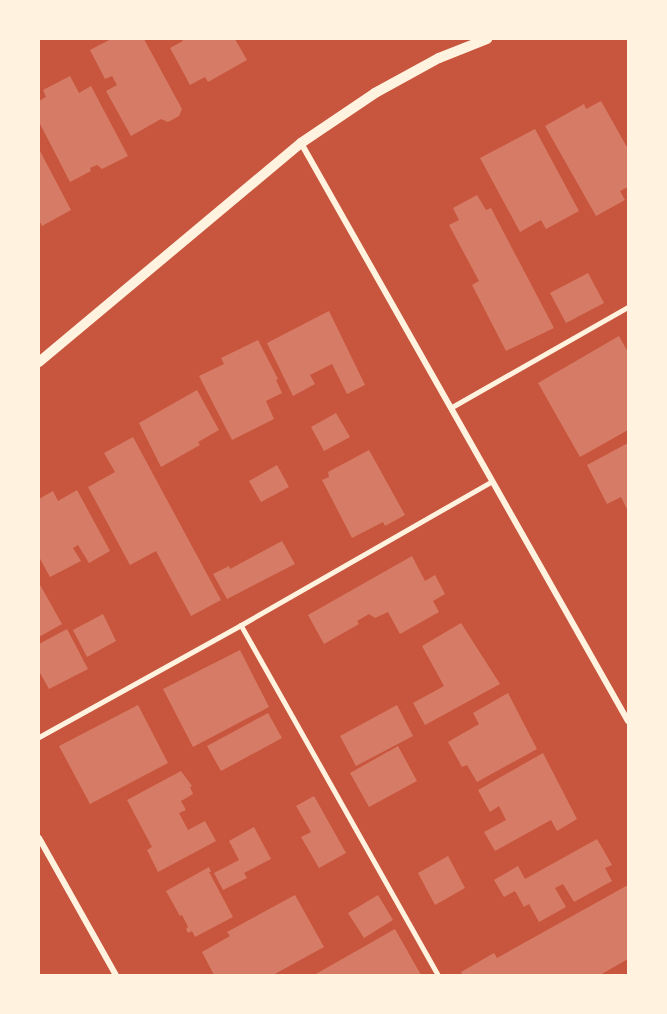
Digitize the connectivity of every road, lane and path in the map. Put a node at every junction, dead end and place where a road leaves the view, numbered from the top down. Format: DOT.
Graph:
graph roads {
  1 [pos="487,39"];
  2 [pos="301,143"];
  3 [pos="628,307"];
  4 [pos="39,362"];
  5 [pos="452,407"];
  6 [pos="492,481"];
  7 [pos="240,625"];
  8 [pos="628,722"];
  9 [pos="39,737"];
  10 [pos="39,838"];
  11 [pos="116,975"];
  12 [pos="438,975"];
  1 -- 2 [label="street"];
  2 -- 4 [label="street"];
  2 -- 5 [label="street"];
  3 -- 5 [label="lane"];
  5 -- 6 [label="street"];
  6 -- 7 [label="lane"];
  6 -- 8 [label="street"];
  7 -- 9 [label="lane"];
  7 -- 12 [label="lane"];
  10 -- 11 [label="street"];
}
